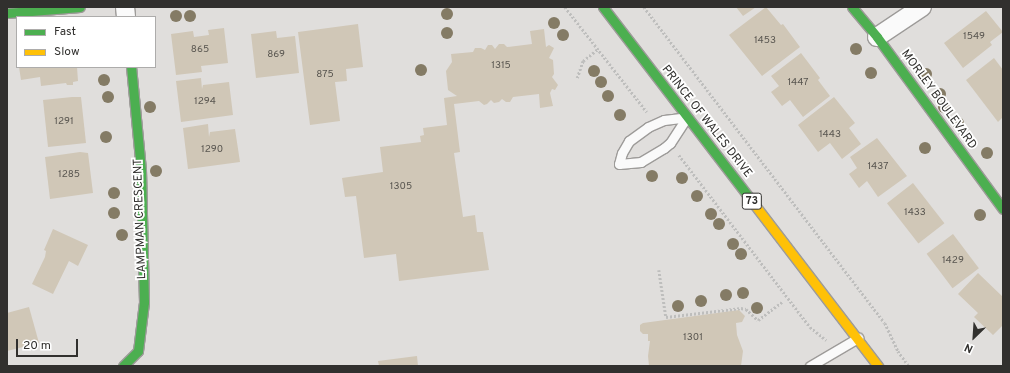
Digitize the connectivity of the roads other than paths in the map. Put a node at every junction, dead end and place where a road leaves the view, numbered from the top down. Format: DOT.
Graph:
graph roads {
  1 [pos="80,7"];
  2 [pos="603,7"];
  3 [pos="852,7"];
  4 [pos="922,7"];
  5 [pos="7,13"];
  6 [pos="877,37"];
  7 [pos="131,68"];
  8 [pos="686,118"];
  9 [pos="1003,209"];
  10 [pos="858,338"];
  11 [pos="123,366"];
  12 [pos="810,366"];
  13 [pos="878,366"];
  1 -- 5 [label="street"];
  2 -- 8 [label="street, PRINCE OF WALES DRIVE / 73"];
  3 -- 6 [label="street, MORLEY BOULEVARD"];
  4 -- 6 [label="street"];
  6 -- 9 [label="street, MORLEY BOULEVARD"];
  7 -- 11 [label="street, LAMPMAN CRESCENT"];
  8 -- 8 [label="lane"];
  8 -- 10 [label="street, PRINCE OF WALES DRIVE / 73"];
  10 -- 12 [label="lane"];
  10 -- 13 [label="street, PRINCE OF WALES DRIVE / 73"];
}
